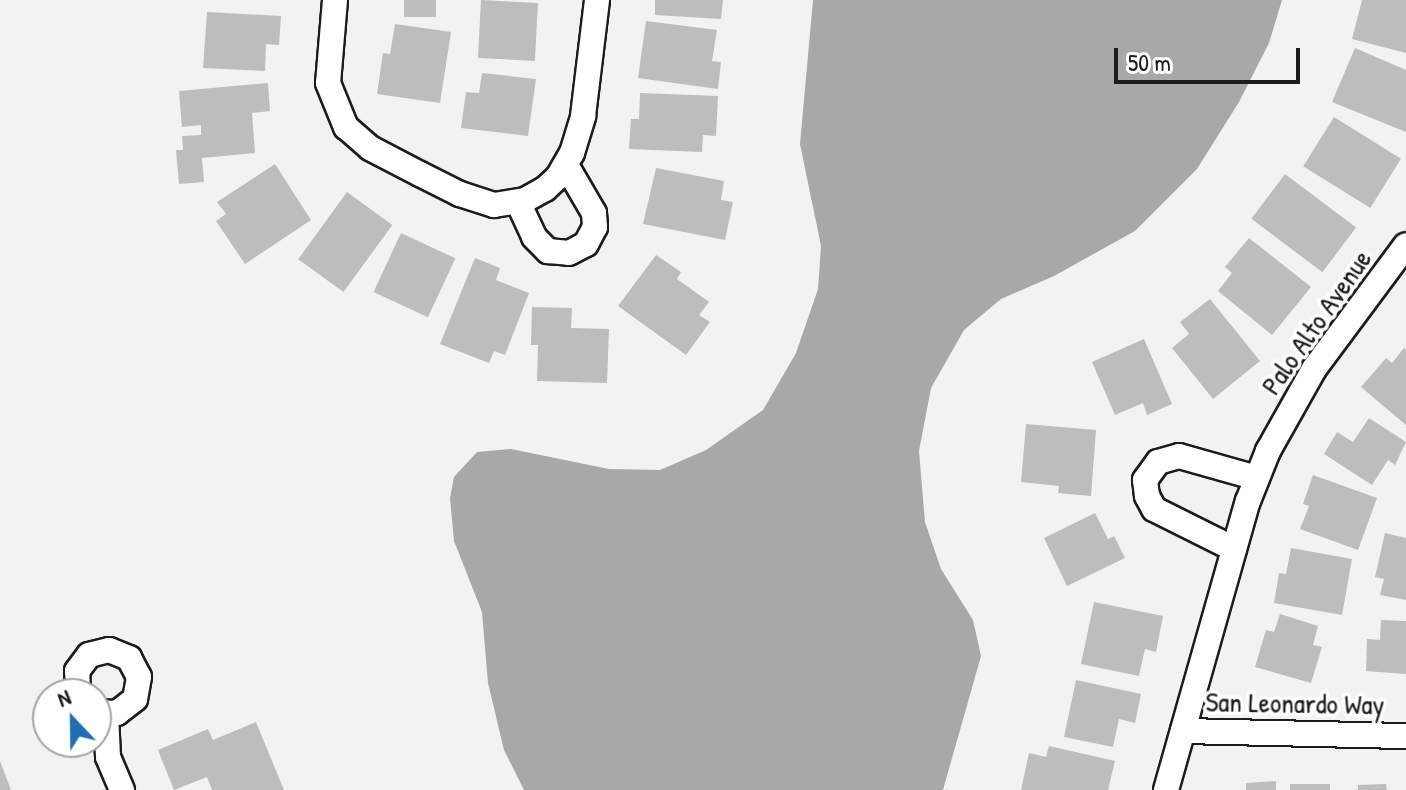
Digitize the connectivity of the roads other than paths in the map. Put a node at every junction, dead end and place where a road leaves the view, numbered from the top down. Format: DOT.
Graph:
graph roads {
  1 [pos="335,0"];
  2 [pos="597,0"];
  3 [pos="566,165"];
  4 [pos="518,202"];
  5 [pos="1406,245"];
  6 [pos="1257,478"];
  7 [pos="1234,549"];
  8 [pos="77,678"];
  9 [pos="112,710"];
  10 [pos="1183,731"];
  11 [pos="1406,736"];
  12 [pos="108,758"];
  13 [pos="122,790"];
  14 [pos="1166,790"];
  1 -- 4 [label="street"];
  2 -- 3 [label="street"];
  3 -- 4 [label="street"];
  3 -- 4 [label="street"];
  5 -- 6 [label="street, Palo Alto Avenue"];
  6 -- 7 [label="street, Palo Alto Avenue"];
  6 -- 7 [label="street"];
  7 -- 10 [label="street, Palo Alto Avenue"];
  8 -- 9 [label="street"];
  10 -- 11 [label="street, San Leonardo Way"];
  10 -- 14 [label="street, Palo Alto Avenue"];
  12 -- 13 [label="street"];
}
